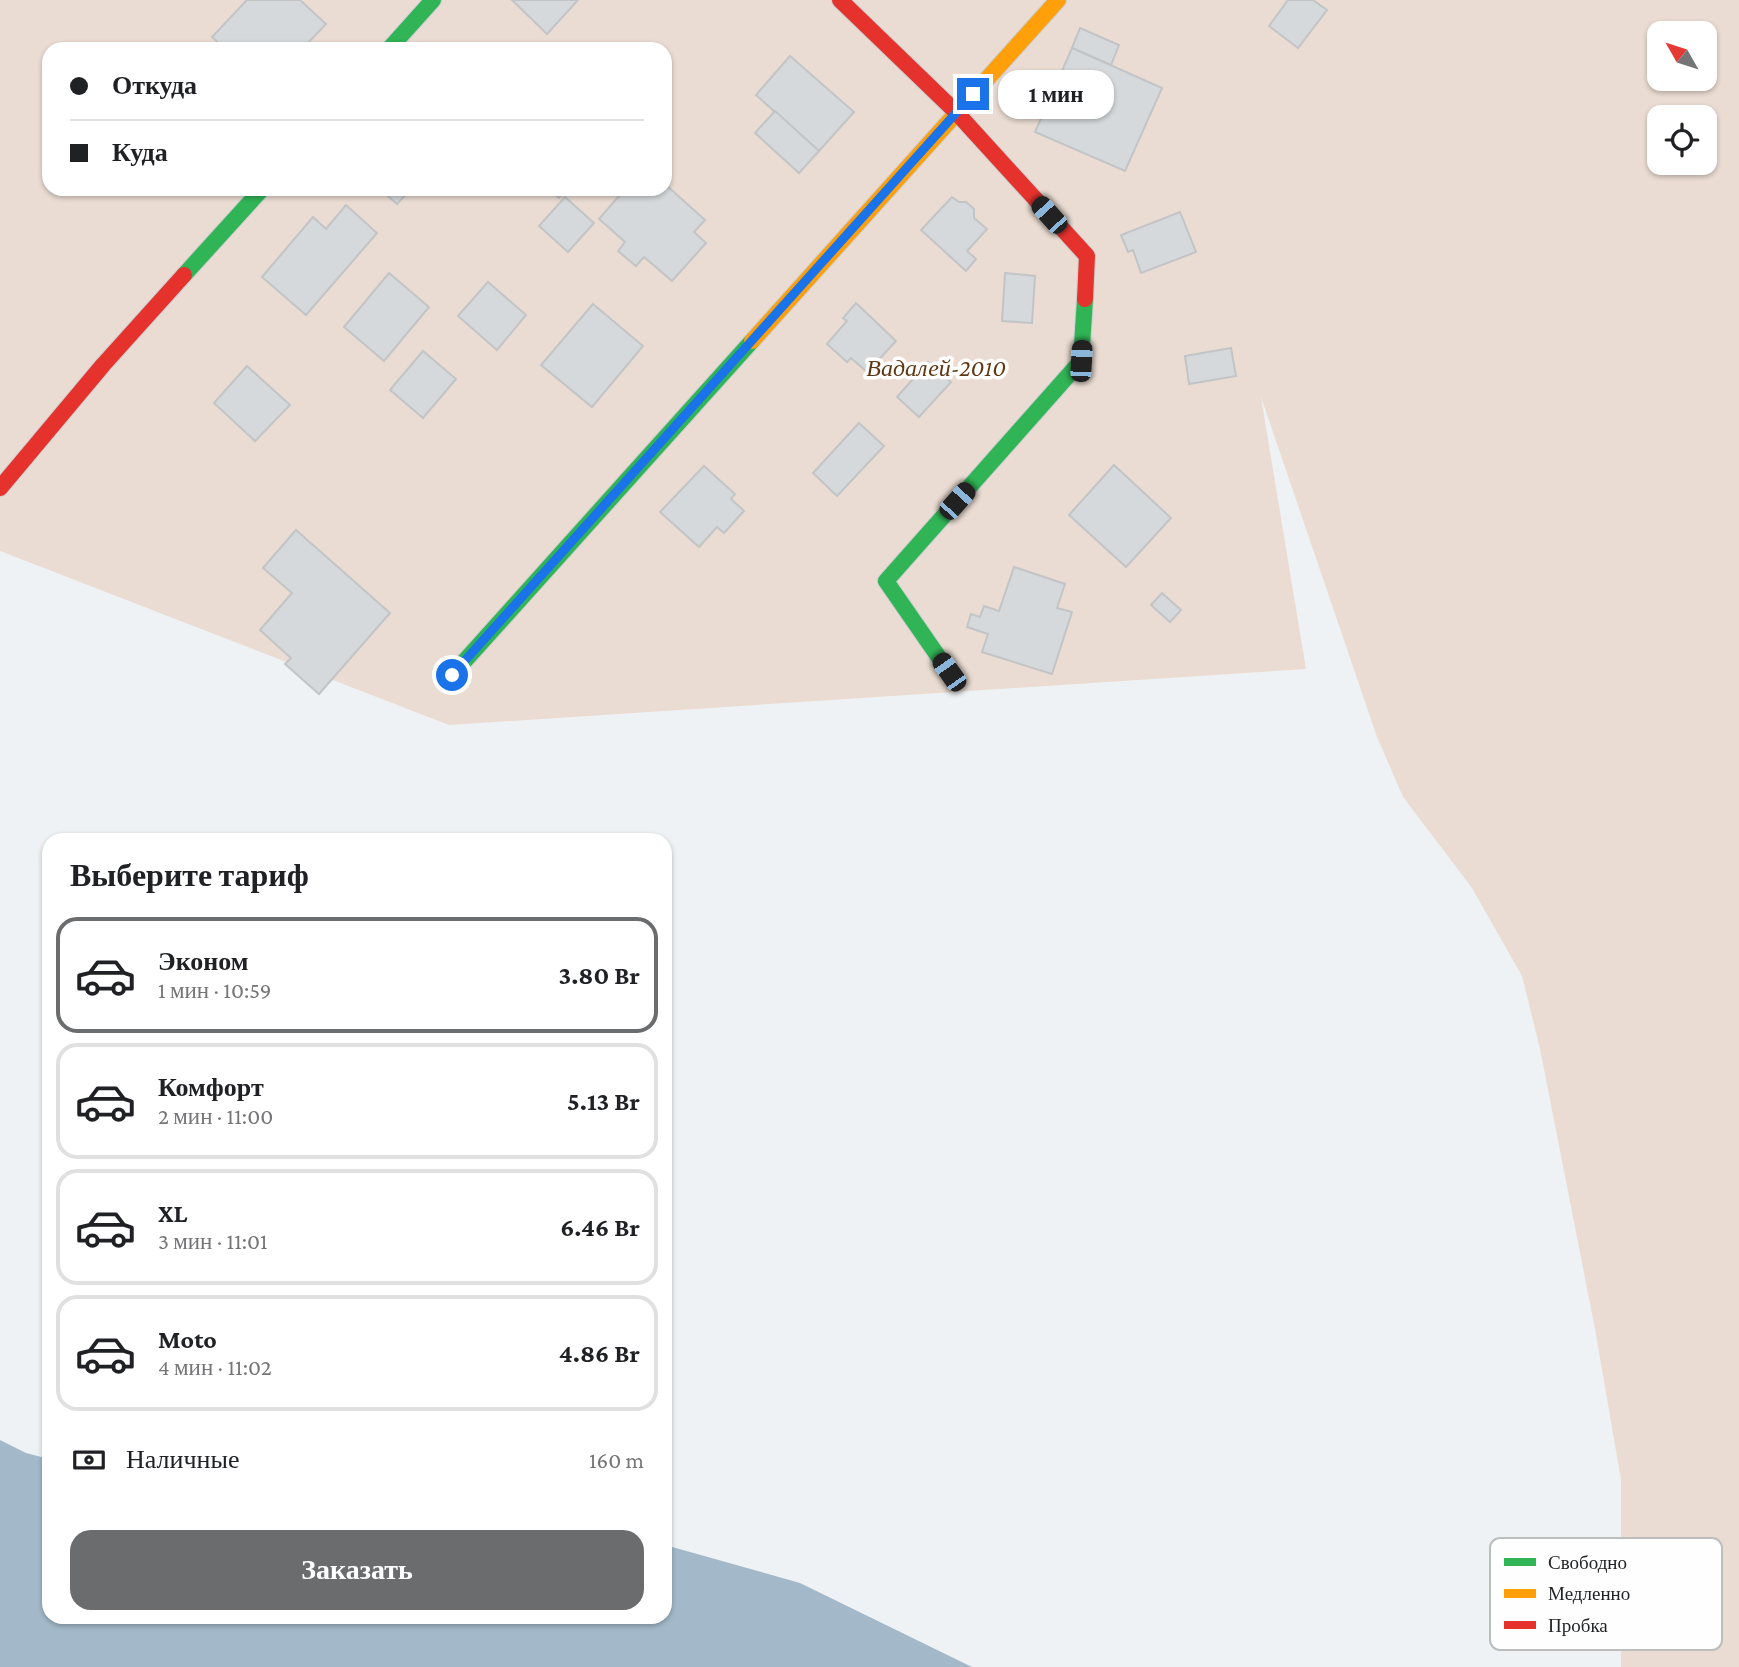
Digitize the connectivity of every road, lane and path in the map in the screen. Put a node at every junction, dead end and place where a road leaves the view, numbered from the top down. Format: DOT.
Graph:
graph roads {
  1 [pos="433,0"];
  2 [pos="840,0"];
  3 [pos="1058,0"];
  4 [pos="395,42"];
  5 [pos="956,112"];
  6 [pos="256,196"];
  7 [pos="0,488"];
  8 [pos="949,672"];
  9 [pos="452,675"];
  1 -- 4 [label="street"];
  2 -- 5 [label="street"];
  3 -- 5 [label="street"];
  5 -- 8 [label="street"];
  5 -- 9 [label="street"];
  6 -- 7 [label="street"];
}
